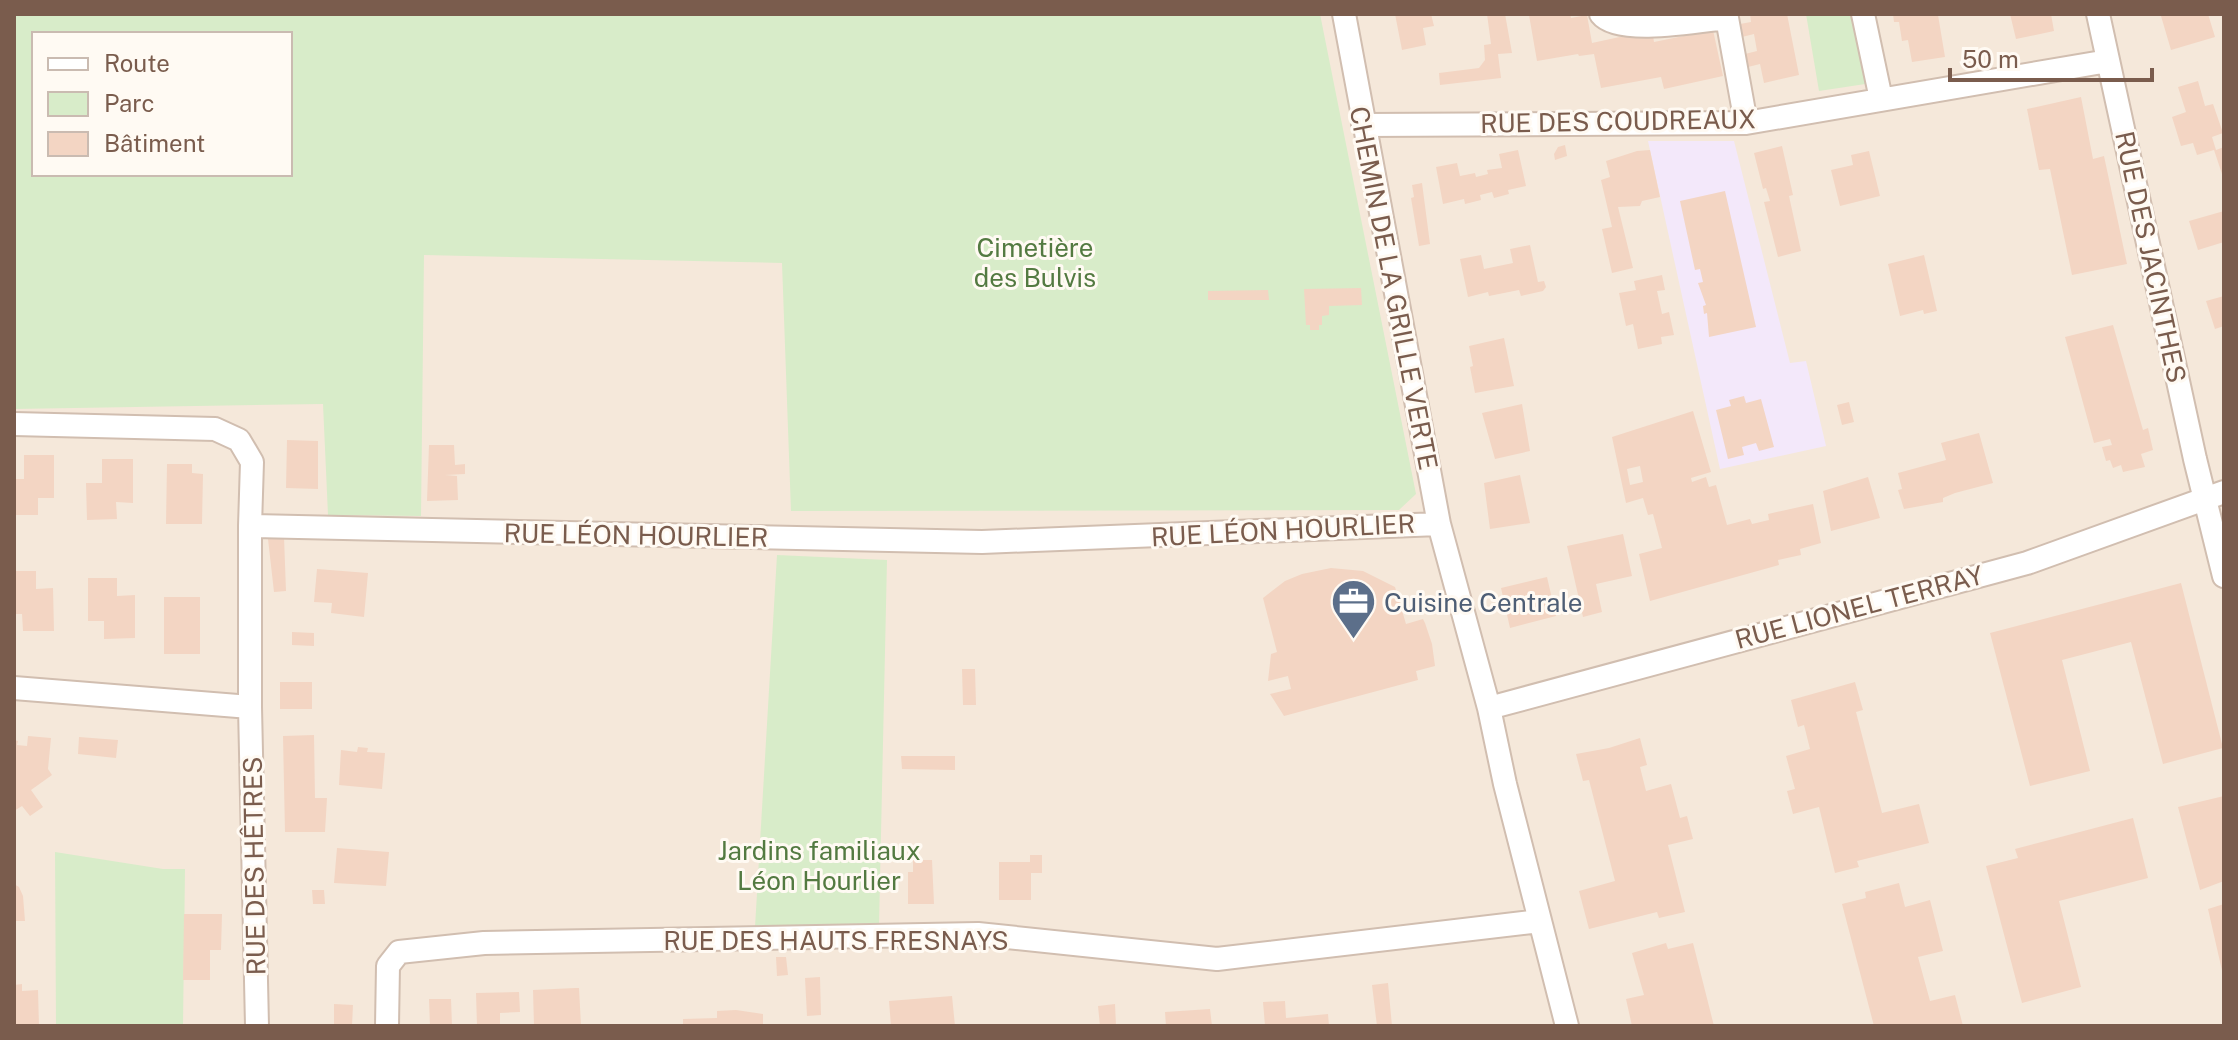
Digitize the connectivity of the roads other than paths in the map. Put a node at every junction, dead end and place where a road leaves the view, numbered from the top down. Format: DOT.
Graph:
graph roads {
  1 [pos="1344,14"];
  2 [pos="1601,14"];
  3 [pos="1863,14"];
  4 [pos="2098,14"];
  5 [pos="1726,16"];
  6 [pos="2108,61"];
  7 [pos="1881,99"];
  8 [pos="1746,123"];
  9 [pos="1363,125"];
  10 [pos="14,424"];
  11 [pos="2214,496"];
  12 [pos="1439,524"];
  13 [pos="250,526"];
  14 [pos="2224,576"];
  15 [pos="14,688"];
  16 [pos="250,707"];
  17 [pos="1489,708"];
  18 [pos="1540,921"];
  19 [pos="257,1026"];
  20 [pos="387,1026"];
  21 [pos="1567,1026"];
  1 -- 9 [label="street, CHEMIN DE LA GRILLE VERTE"];
  2 -- 5 [label="street"];
  3 -- 7 [label="street"];
  4 -- 6 [label="street, RUE DES JACINTHES"];
  5 -- 8 [label="street"];
  6 -- 7 [label="street, RUE DES COUDREAUX"];
  6 -- 11 [label="street, RUE DES JACINTHES"];
  7 -- 8 [label="street, RUE DES COUDREAUX"];
  8 -- 9 [label="street, RUE DES COUDREAUX"];
  9 -- 12 [label="street, CHEMIN DE LA GRILLE VERTE"];
  10 -- 13 [label="street"];
  11 -- 14 [label="street, RUE DES JACINTHES"];
  11 -- 17 [label="street, RUE LIONEL TERRAY"];
  12 -- 13 [label="street, RUE LÉON HOURLIER"];
  12 -- 17 [label="street, CHEMIN DE LA GRILLE VERTE"];
  13 -- 16 [label="street"];
  15 -- 16 [label="street"];
  16 -- 19 [label="street, RUE DES HÊTRES"];
  17 -- 18 [label="street, CHEMIN DE LA GRILLE VERTE"];
  18 -- 20 [label="street, RUE DES HAUTS FRESNAYS"];
  18 -- 21 [label="street, CHEMIN DE LA GRILLE VERTE"];
}
